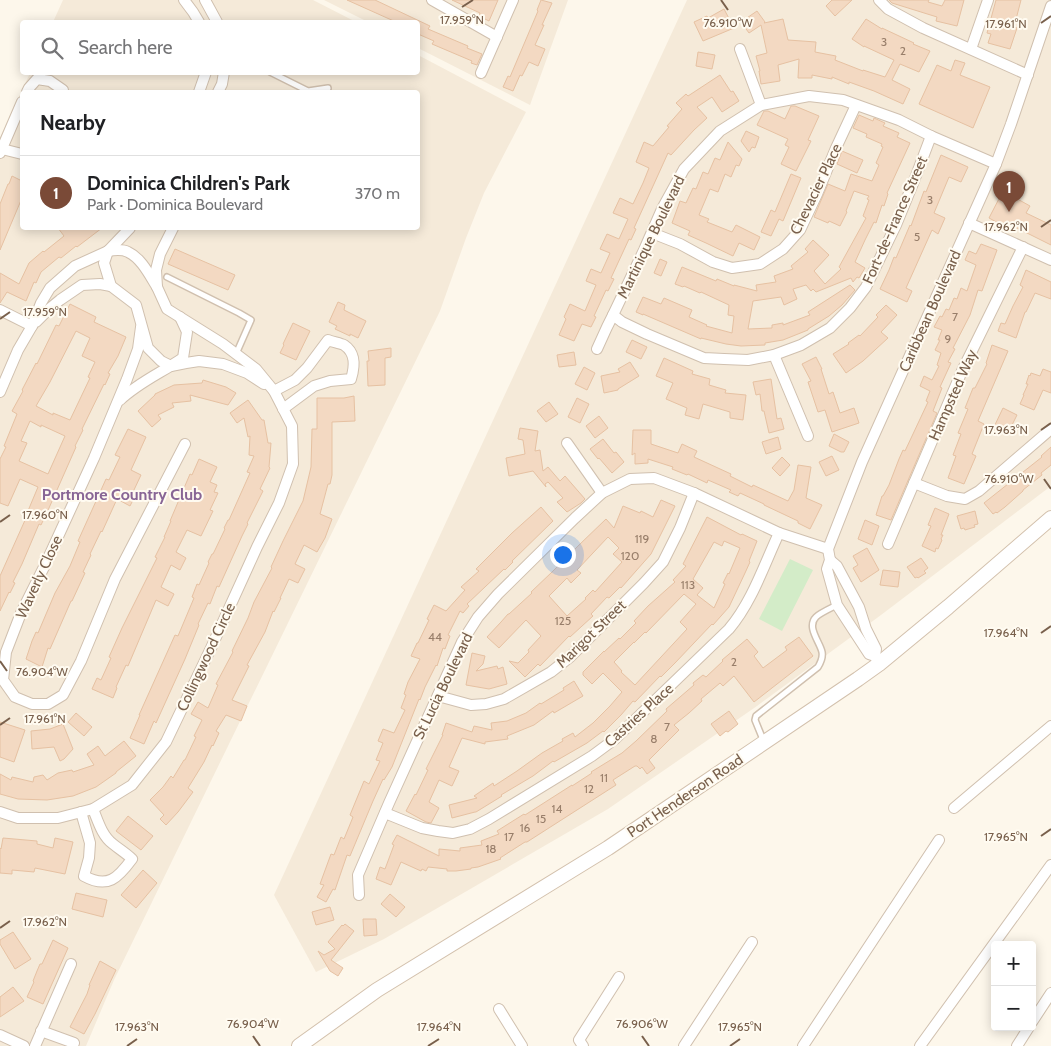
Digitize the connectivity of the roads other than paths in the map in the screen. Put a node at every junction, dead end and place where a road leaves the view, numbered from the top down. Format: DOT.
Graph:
graph roads {
  1 [pos="184,0"];
  2 [pos="205,0"];
  3 [pos="432,0"];
  4 [pos="513,0"];
  5 [pos="879,0"];
  6 [pos="988,0"];
  7 [pos="1051,6"];
  8 [pos="198,20"];
  9 [pos="216,20"];
  10 [pos="497,37"];
  11 [pos="740,49"];
  12 [pos="971,49"];
  13 [pos="481,73"];
  14 [pos="205,75"];
  15 [pos="224,75"];
  16 [pos="276,75"];
  17 [pos="1028,75"];
  18 [pos="328,88"];
  19 [pos="28,90"];
  20 [pos="63,90"];
  21 [pos="200,90"];
  22 [pos="219,90"];
  23 [pos="306,90"];
  24 [pos="315,90"];
  25 [pos="856,105"];
  26 [pos="761,106"];
  27 [pos="20,107"];
  28 [pos="931,136"];
  29 [pos="1,151"];
  30 [pos="20,154"];
  31 [pos="996,164"];
  32 [pos="969,223"];
  33 [pos="128,230"];
  34 [pos="172,230"];
  35 [pos="652,233"];
  36 [pos="1023,247"];
  37 [pos="108,251"];
  38 [pos="1051,260"];
  39 [pos="167,277"];
  40 [pos="111,286"];
  41 [pos="157,287"];
  42 [pos="0,310"];
  43 [pos="613,316"];
  44 [pos="180,317"];
  45 [pos="32,326"];
  46 [pos="142,327"];
  47 [pos="597,349"];
  48 [pos="236,354"];
  49 [pos="774,356"];
  50 [pos="171,366"];
  51 [pos="274,391"];
  52 [pos="0,392"];
  53 [pos="117,403"];
  54 [pos="283,409"];
  55 [pos="1051,429"];
  56 [pos="808,436"];
  57 [pos="566,443"];
  58 [pos="185,444"];
  59 [pos="914,483"];
  60 [pos="602,493"];
  61 [pos="694,493"];
  62 [pos="1051,518"];
  63 [pos="779,533"];
  64 [pos="888,544"];
  65 [pos="828,549"];
  66 [pos="830,560"];
  67 [pos="837,605"];
  68 [pos="877,660"];
  69 [pos="438,696"];
  70 [pos="1051,726"];
  71 [pos="764,742"];
  72 [pos="954,808"];
  73 [pos="94,809"];
  74 [pos="0,812"];
  75 [pos="81,812"];
  76 [pos="385,812"];
  77 [pos="939,840"];
  78 [pos="1051,865"];
  79 [pos="359,895"];
  80 [pos="752,942"];
  81 [pos="71,964"];
  82 [pos="618,977"];
  83 [pos="1051,993"];
  84 [pos="499,1009"];
  85 [pos="1036,1016"];
  86 [pos="41,1030"];
  87 [pos="1026,1031"];
  88 [pos="0,1035"];
  89 [pos="74,1043"];
  90 [pos="24,1046"];
  91 [pos="35,1046"];
  92 [pos="299,1046"];
  93 [pos="522,1046"];
  94 [pos="583,1046"];
  95 [pos="684,1046"];
  96 [pos="803,1046"];
  97 [pos="920,1046"];
  98 [pos="1017,1046"];
  1 -- 8 [label="street"];
  2 -- 9 [label="street"];
  3 -- 10 [label="street"];
  4 -- 10 [label="street"];
  5 -- 12 [label="street"];
  6 -- 12 [label="street"];
  7 -- 17 [label="street, Caribbean Boulevard"];
  10 -- 13 [label="street"];
  11 -- 26 [label="street"];
  12 -- 17 [label="street"];
  14 -- 21 [label="street"];
  15 -- 22 [label="street"];
  16 -- 23 [label="lane"];
  17 -- 31 [label="street, Caribbean Boulevard"];
  18 -- 24 [label="lane"];
  19 -- 20 [label="street"];
  25 -- 26 [label="street, Martinique Boulevard"];
  25 -- 28 [label="street, Martinique Boulevard"];
  25 -- 35 [label="street, Chevacier Place"];
  26 -- 35 [label="street, Martinique Boulevard"];
  27 -- 29 [label="street"];
  28 -- 31 [label="street, Martinique Boulevard"];
  28 -- 49 [label="street, Fort-de-France Street"];
  29 -- 30 [label="street"];
  31 -- 32 [label="street, Caribbean Boulevard"];
  32 -- 36 [label="street"];
  32 -- 65 [label="street, Caribbean Boulevard"];
  33 -- 37 [label="street"];
  34 -- 41 [label="street, Collingwood Circle"];
  35 -- 43 [label="street, Martinique Boulevard"];
  36 -- 38 [label="street"];
  36 -- 59 [label="street, Hampsted Way"];
  37 -- 40 [label="street"];
  37 -- 41 [label="street"];
  37 -- 45 [label="street"];
  39 -- 48 [label="lane"];
  40 -- 45 [label="street"];
  40 -- 46 [label="street"];
  41 -- 44 [label="street, Collingwood Circle"];
  42 -- 45 [label="street"];
  43 -- 47 [label="street, Martinique Boulevard"];
  43 -- 49 [label="street, Fort-de-France Street"];
  44 -- 48 [label="street, Collingwood Circle"];
  44 -- 50 [label="street, Collingwood Circle"];
  45 -- 52 [label="street"];
  46 -- 50 [label="street"];
  46 -- 53 [label="street, Waverly Close"];
  48 -- 51 [label="street, Collingwood Circle"];
  49 -- 56 [label="street"];
  50 -- 51 [label="street, Collingwood Circle"];
  50 -- 53 [label="street, Waverly Close"];
  51 -- 54 [label="street, Collingwood Circle"];
  51 -- 54 [label="street"];
  53 -- 58 [label="street, Waverly Close"];
  54 -- 73 [label="street, Collingwood Circle"];
  55 -- 59 [label="street"];
  57 -- 60 [label="street"];
  59 -- 64 [label="street, Hampsted Way"];
  60 -- 61 [label="street, St Lucia Boulevard"];
  60 -- 69 [label="street, St Lucia Boulevard"];
  61 -- 63 [label="street, St Lucia Boulevard"];
  61 -- 69 [label="street, Marigot Street"];
  62 -- 68 [label="street, Port Henderson Road"];
  63 -- 65 [label="street, St Lucia Boulevard"];
  63 -- 76 [label="street, Castries Place"];
  65 -- 66 [label="street"];
  66 -- 67 [label="street"];
  66 -- 68 [label="street"];
  67 -- 68 [label="street"];
  67 -- 71 [label="lane"];
  68 -- 71 [label="street, Port Henderson Road"];
  69 -- 76 [label="street, St Lucia Boulevard"];
  70 -- 72 [label="street"];
  71 -- 92 [label="street, Port Henderson Road"];
  73 -- 75 [label="street, Collingwood Circle"];
  73 -- 75 [label="street"];
  74 -- 75 [label="street, Collingwood Circle"];
  76 -- 79 [label="street, St Lucia Boulevard"];
  77 -- 96 [label="street"];
  78 -- 97 [label="street"];
  80 -- 95 [label="street"];
  81 -- 86 [label="street"];
  82 -- 94 [label="street"];
  83 -- 85 [label="street"];
  84 -- 93 [label="street"];
  86 -- 89 [label="street"];
  86 -- 91 [label="street"];
  87 -- 98 [label="street"];
  88 -- 90 [label="street"];
}
